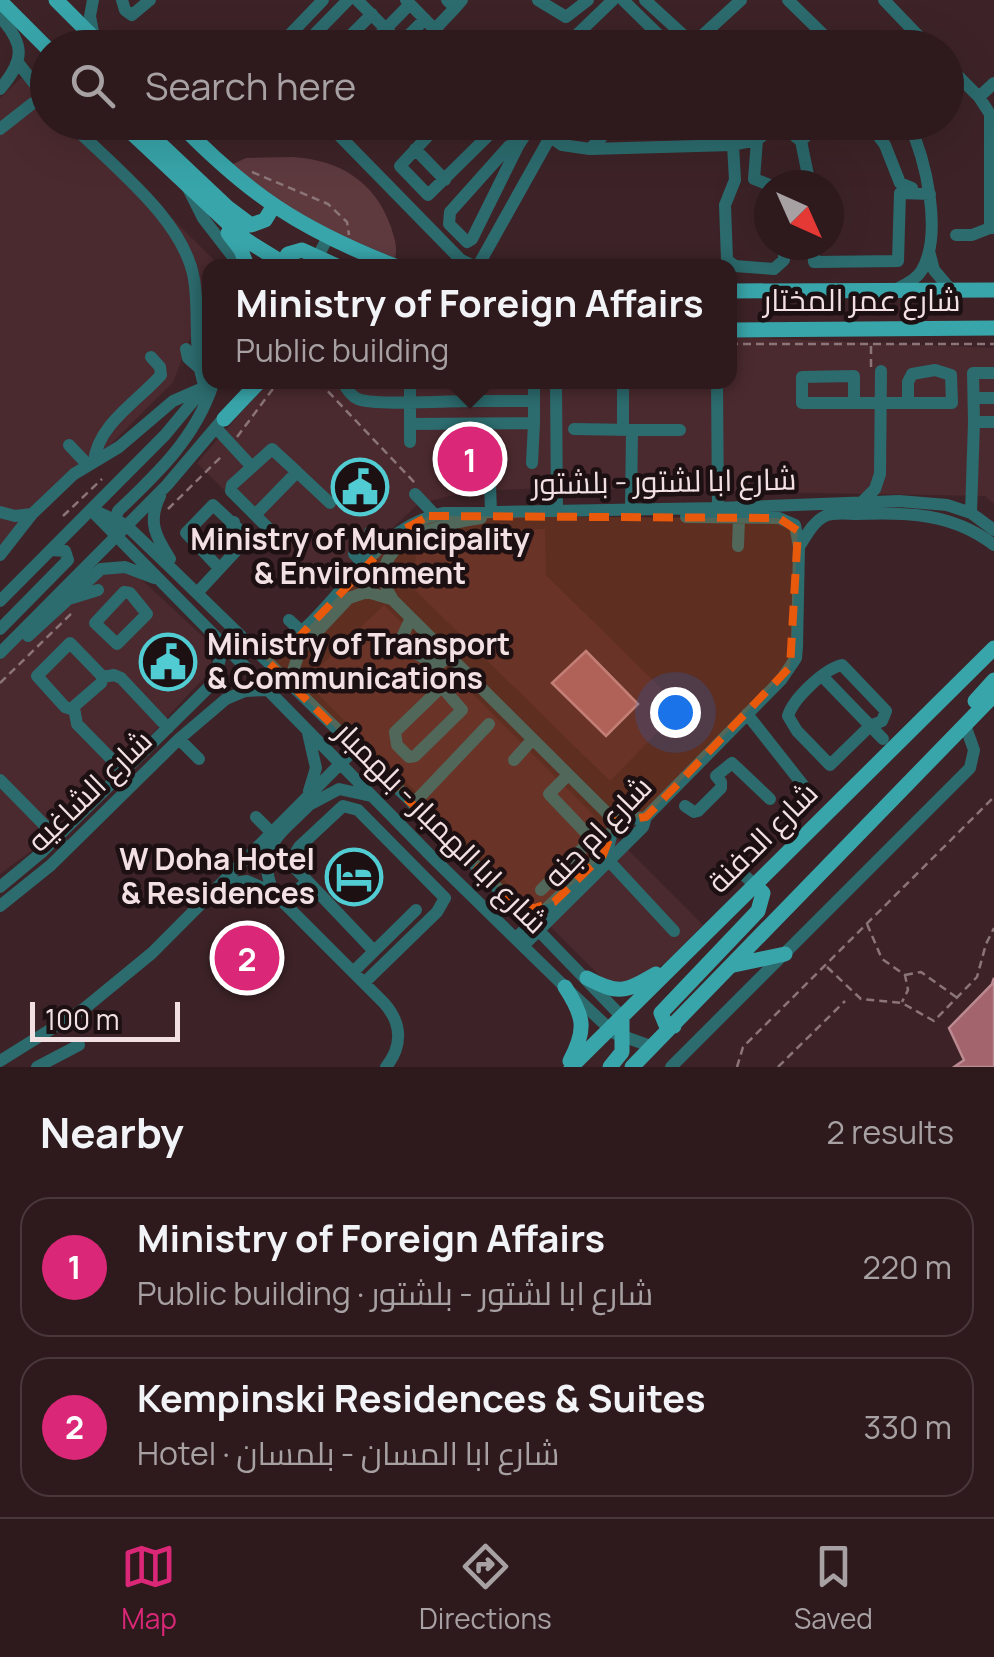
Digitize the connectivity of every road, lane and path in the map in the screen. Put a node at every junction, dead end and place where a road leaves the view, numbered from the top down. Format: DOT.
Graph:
graph roads {
  1 [pos="56,0"];
  2 [pos="92,0"];
  3 [pos="122,0"];
  4 [pos="150,0"];
  5 [pos="323,0"];
  6 [pos="348,0"];
  7 [pos="358,0"];
  8 [pos="538,0"];
  9 [pos="588,0"];
  10 [pos="613,0"];
  11 [pos="623,0"];
  12 [pos="645,0"];
  13 [pos="741,0"];
  14 [pos="788,0"];
  15 [pos="884,0"];
  16 [pos="0,1"];
  17 [pos="408,2"];
  18 [pos="455,3"];
  19 [pos="372,14"];
  20 [pos="0,17"];
  21 [pos="430,24"];
  22 [pos="386,28"];
  23 [pos="87,30"];
  24 [pos="95,30"];
  25 [pos="294,30"];
  26 [pos="319,30"];
  27 [pos="356,30"];
  28 [pos="423,30"];
  29 [pos="436,30"];
  30 [pos="582,30"];
  31 [pos="654,30"];
  32 [pos="676,30"];
  33 [pos="709,30"];
  34 [pos="819,30"];
  35 [pos="913,30"];
  36 [pos="30,32"];
  37 [pos="19,64"];
  38 [pos="30,78"];
  39 [pos="964,82"];
  40 [pos="994,82"];
  41 [pos="0,89"];
  42 [pos="979,97"];
  43 [pos="30,109"];
  44 [pos="0,130"];
  45 [pos="992,135"];
  46 [pos="87,140"];
  47 [pos="139,140"];
  48 [pos="156,140"];
  49 [pos="196,140"];
  50 [pos="344,140"];
  51 [pos="423,140"];
  52 [pos="484,140"];
  53 [pos="521,140"];
  54 [pos="548,140"];
  55 [pos="551,140"];
  56 [pos="599,140"];
  57 [pos="756,140"];
  58 [pos="802,140"];
  59 [pos="881,140"];
  60 [pos="917,140"];
  61 [pos="733,145"];
  62 [pos="518,146"];
  63 [pos="414,149"];
  64 [pos="590,149"];
  65 [pos="244,168"];
  66 [pos="754,170"];
  67 [pos="807,170"];
  68 [pos="445,180"];
  69 [pos="188,188"];
  70 [pos="930,190"];
  71 [pos="273,207"];
  72 [pos="213,209"];
  73 [pos="992,228"];
  74 [pos="956,235"];
  75 [pos="328,238"];
  76 [pos="348,246"];
  77 [pos="928,248"];
  78 [pos="238,259"];
  79 [pos="243,259"];
  80 [pos="273,259"];
  81 [pos="287,259"];
  82 [pos="310,259"];
  83 [pos="317,259"];
  84 [pos="379,259"];
  85 [pos="460,259"];
  86 [pos="480,259"];
  87 [pos="728,259"];
  88 [pos="784,260"];
  89 [pos="814,260"];
  90 [pos="737,266"];
  91 [pos="896,289"];
  92 [pos="951,290"];
  93 [pos="994,290"];
  94 [pos="737,291"];
  95 [pos="994,328"];
  96 [pos="737,330"];
  97 [pos="737,344"];
  98 [pos="871,344"];
  99 [pos="994,344"];
  100 [pos="196,345"];
  101 [pos="151,357"];
  102 [pos="881,371"];
  103 [pos="202,372"];
  104 [pos="994,373"];
  105 [pos="202,387"];
  106 [pos="205,389"];
  107 [pos="208,389"];
  108 [pos="243,389"];
  109 [pos="252,389"];
  110 [pos="273,389"];
  111 [pos="325,389"];
  112 [pos="349,389"];
  113 [pos="410,389"];
  114 [pos="469,389"];
  115 [pos="534,389"];
  116 [pos="556,389"];
  117 [pos="623,389"];
  118 [pos="717,389"];
  119 [pos="974,398"];
  120 [pos="994,398"];
  121 [pos="470,400"];
  122 [pos="411,401"];
  123 [pos="534,402"];
  124 [pos="854,402"];
  125 [pos="881,402"];
  126 [pos="908,402"];
  127 [pos="974,422"];
  128 [pos="994,422"];
  129 [pos="220,423"];
  130 [pos="534,423"];
  131 [pos="410,424"];
  132 [pos="574,429"];
  133 [pos="627,430"];
  134 [pos="680,430"];
  135 [pos="410,442"];
  136 [pos="231,444"];
  137 [pos="69,445"];
  138 [pos="91,463"];
  139 [pos="532,463"];
  140 [pos="252,467"];
  141 [pos="298,472"];
  142 [pos="880,474"];
  143 [pos="102,479"];
  144 [pos="490,484"];
  145 [pos="167,486"];
  146 [pos="415,493"];
  147 [pos="863,500"];
  148 [pos="899,501"];
  149 [pos="330,503"];
  150 [pos="718,508"];
  151 [pos="635,509"];
  152 [pos="91,510"];
  153 [pos="515,510"];
  154 [pos="490,511"];
  155 [pos="557,511"];
  156 [pos="0,512"];
  157 [pos="32,514"];
  158 [pos="164,514"];
  159 [pos="255,514"];
  160 [pos="971,514"];
  161 [pos="432,515"];
  162 [pos="63,516"];
  163 [pos="740,518"];
  164 [pos="234,522"];
  165 [pos="119,526"];
  166 [pos="994,530"];
  167 [pos="366,536"];
  168 [pos="280,540"];
  169 [pos="994,545"];
  170 [pos="738,546"];
  171 [pos="799,547"];
  172 [pos="379,549"];
  173 [pos="52,550"];
  174 [pos="204,552"];
  175 [pos="0,554"];
  176 [pos="354,554"];
  177 [pos="364,565"];
  178 [pos="219,568"];
  179 [pos="174,571"];
  180 [pos="96,573"];
  181 [pos="161,582"];
  182 [pos="98,590"];
  183 [pos="196,593"];
  184 [pos="393,600"];
  185 [pos="0,601"];
  186 [pos="61,603"];
  187 [pos="112,604"];
  188 [pos="411,618"];
  189 [pos="289,620"];
  190 [pos="0,628"];
  191 [pos="212,633"];
  192 [pos="303,633"];
  193 [pos="994,648"];
  194 [pos="0,655"];
  195 [pos="264,658"];
  196 [pos="450,658"];
  197 [pos="460,668"];
  198 [pos="822,677"];
  199 [pos="103,678"];
  200 [pos="994,680"];
  201 [pos="0,683"];
  202 [pos="289,683"];
  203 [pos="442,687"];
  204 [pos="268,690"];
  205 [pos="994,695"];
  206 [pos="74,708"];
  207 [pos="747,714"];
  208 [pos="489,724"];
  209 [pos="965,725"];
  210 [pos="870,726"];
  211 [pos="168,728"];
  212 [pos="307,730"];
  213 [pos="180,739"];
  214 [pos="883,739"];
  215 [pos="532,740"];
  216 [pos="358,751"];
  217 [pos="199,760"];
  218 [pos="514,760"];
  219 [pos="344,765"];
  220 [pos="124,772"];
  221 [pos="568,775"];
  222 [pos="0,780"];
  223 [pos="803,785"];
  224 [pos="994,796"];
  225 [pos="375,797"];
  226 [pos="770,799"];
  227 [pos="894,800"];
  228 [pos="307,801"];
  229 [pos="413,804"];
  230 [pos="685,806"];
  231 [pos="607,813"];
  232 [pos="646,816"];
  233 [pos="256,817"];
  234 [pos="270,832"];
  235 [pos="56,838"];
  236 [pos="68,849"];
  237 [pos="609,861"];
  238 [pos="735,866"];
  239 [pos="306,882"];
  240 [pos="755,885"];
  241 [pos="0,887"];
  242 [pos="540,890"];
  243 [pos="274,893"];
  244 [pos="201,901"];
  245 [pos="285,904"];
  246 [pos="557,905"];
  247 [pos="0,906"];
  248 [pos="516,906"];
  249 [pos="416,910"];
  250 [pos="867,924"];
  251 [pos="536,926"];
  252 [pos="994,928"];
  253 [pos="674,932"];
  254 [pos="519,942"];
  255 [pos="557,948"];
  256 [pos="374,951"];
  257 [pos="785,954"];
  258 [pos="734,964"];
  259 [pos="825,965"];
  260 [pos="673,966"];
  261 [pos="353,972"];
  262 [pos="905,976"];
  263 [pos="587,978"];
  264 [pos="364,983"];
  265 [pos="565,986"];
  266 [pos="958,997"];
  267 [pos="844,1001"];
  268 [pos="902,1003"];
  269 [pos="622,1017"];
  270 [pos="674,1026"];
  271 [pos="616,1033"];
  272 [pos="79,1045"];
  273 [pos="653,1047"];
  274 [pos="0,1061"];
  275 [pos="37,1067"];
  276 [pos="386,1067"];
  277 [pos="569,1067"];
  278 [pos="610,1067"];
  279 [pos="632,1067"];
  280 [pos="671,1067"];
  281 [pos="737,1067"];
  282 [pos="778,1067"];
  1 -- 23 [label="main road"];
  2 -- 24 [label="street"];
  3 -- 4 [label="street"];
  5 -- 25 [label="street"];
  6 -- 26 [label="street"];
  7 -- 19 [label="street"];
  8 -- 9 [label="street"];
  10 -- 30 [label="street"];
  11 -- 31 [label="street"];
  12 -- 32 [label="street"];
  13 -- 33 [label="street"];
  14 -- 34 [label="street"];
  15 -- 35 [label="street"];
  16 -- 36 [label="main road"];
  17 -- 21 [label="street"];
  17 -- 22 [label="street"];
  18 -- 21 [label="street"];
  19 -- 22 [label="street"];
  19 -- 27 [label="street"];
  20 -- 37 [label="street"];
  21 -- 28 [label="street"];
  21 -- 29 [label="street"];
  37 -- 38 [label="street"];
  37 -- 41 [label="street"];
  39 -- 42 [label="street"];
  40 -- 42 [label="street"];
  42 -- 45 [label="street"];
  43 -- 44 [label="street"];
  45 -- 73 [label="street"];
  46 -- 100 [label="street"];
  47 -- 69 [label="main road"];
  48 -- 71 [label="main road"];
  49 -- 71 [label="main road"];
  50 -- 85 [label="street"];
  51 -- 63 [label="street"];
  52 -- 68 [label="street"];
  53 -- 62 [label="street"];
  54 -- 86 [label="street"];
  55 -- 64 [label="street"];
  56 -- 64 [label="street"];
  57 -- 61 [label="street"];
  57 -- 66 [label="street"];
  58 -- 67 [label="street"];
  59 -- 70 [label="street"];
  60 -- 70 [label="street"];
  61 -- 64 [label="street"];
  61 -- 87 [label="street"];
  62 -- 62 [label="street"];
  63 -- 68 [label="street"];
  63 -- 68 [label="street"];
  65 -- 76 [label="path"];
  69 -- 72 [label="main road"];
  69 -- 78 [label="street"];
  70 -- 77 [label="street"];
  70 -- 89 [label="street"];
  71 -- 75 [label="main road"];
  72 -- 79 [label="main road"];
  72 -- 80 [label="main road"];
  73 -- 74 [label="street"];
  75 -- 76 [label="main road"];
  75 -- 83 [label="street"];
  76 -- 84 [label="main road"];
  77 -- 91 [label="street"];
  77 -- 92 [label="street"];
  81 -- 82 [label="main road"];
  88 -- 90 [label="street"];
  91 -- 92 [label="main road, شارع عمر المختار"];
  91 -- 94 [label="main road, شارع عمر المختار"];
  92 -- 93 [label="main road, شارع عمر المختار"];
  95 -- 96 [label="main road, شارع عمر المختار"];
  97 -- 98 [label="path"];
  98 -- 99 [label="path"];
  98 -- 102 [label="path"];
  100 -- 103 [label="street"];
  101 -- 138 [label="street"];
  102 -- 125 [label="street"];
  104 -- 119 [label="street"];
  105 -- 138 [label="street"];
  106 -- 152 [label="street"];
  107 -- 165 [label="street"];
  108 -- 129 [label="street"];
  109 -- 129 [label="main road"];
  110 -- 136 [label="path"];
  111 -- 146 [label="path"];
  112 -- 122 [label="street"];
  113 -- 122 [label="street"];
  114 -- 121 [label="street"];
  115 -- 123 [label="street"];
  116 -- 155 [label="street"];
  117 -- 133 [label="street"];
  118 -- 150 [label="street"];
  119 -- 120 [label="street"];
  119 -- 127 [label="street"];
  121 -- 122 [label="street"];
  121 -- 123 [label="street"];
  122 -- 131 [label="street"];
  123 -- 130 [label="street"];
  124 -- 125 [label="street"];
  125 -- 126 [label="street"];
  125 -- 142 [label="street"];
  127 -- 128 [label="street"];
  127 -- 160 [label="street"];
  129 -- 136 [label="street"];
  129 -- 145 [label="street"];
  130 -- 131 [label="street"];
  130 -- 139 [label="street"];
  131 -- 135 [label="street"];
  132 -- 133 [label="street"];
  133 -- 134 [label="street"];
  133 -- 151 [label="street"];
  136 -- 140 [label="street"];
  136 -- 158 [label="path"];
  137 -- 138 [label="street"];
  138 -- 157 [label="street"];
  140 -- 141 [label="street"];
  140 -- 159 [label="street"];
  141 -- 149 [label="street"];
  141 -- 159 [label="street"];
  142 -- 147 [label="street"];
  142 -- 148 [label="street"];
  143 -- 162 [label="path"];
  144 -- 154 [label="street"];
  145 -- 165 [label="street"];
  145 -- 179 [label="street"];
  146 -- 161 [label="street"];
  147 -- 148 [label="street, شارع ابا لشتور - بلشتور"];
  147 -- 150 [label="street, شارع ابا لشتور - بلشتور"];
  148 -- 160 [label="street, شارع ابا لشتور - بلشتور"];
  150 -- 151 [label="street, شارع ابا لشتور - بلشتور"];
  151 -- 155 [label="street, شارع ابا لشتور - بلشتور"];
  151 -- 163 [label="street"];
  152 -- 165 [label="street, شارع ابا الهمبار - بلهمبار"];
  152 -- 173 [label="street"];
  153 -- 154 [label="street, شارع ابا لشتور - بلشتور"];
  153 -- 155 [label="street, شارع ابا لشتور - بلشتور"];
  153 -- 184 [label="street"];
  154 -- 161 [label="street, شارع ابا لشتور - بلشتور"];
  156 -- 157 [label="street"];
  157 -- 175 [label="street"];
  159 -- 168 [label="street"];
  160 -- 166 [label="street, شارع ابا لشتور - بلشتور"];
  161 -- 172 [label="street, شارع ابا لشتور - بلشتور"];
  163 -- 170 [label="street"];
  163 -- 171 [label="street"];
  164 -- 174 [label="street"];
  164 -- 174 [label="street"];
  164 -- 178 [label="street"];
  165 -- 179 [label="street, شارع ابا الهمبار - بلهمبار"];
  165 -- 181 [label="street, شارع ابا الهمبار - بلهمبار"];
  165 -- 194 [label="street"];
  167 -- 172 [label="street"];
  169 -- 171 [label="street, شارع ابا لشتور - بلشتور"];
  171 -- 207 [label="street, شارع ام جنه"];
  172 -- 177 [label="street, شارع ابا لشتور - بلشتور"];
  173 -- 185 [label="street"];
  173 -- 190 [label="street"];
  174 -- 178 [label="street"];
  176 -- 177 [label="street"];
  177 -- 192 [label="street, شارع ابا لشتور - بلشتور"];
  178 -- 183 [label="street"];
  179 -- 183 [label="street, شارع ابا الهمبار - بلهمبار"];
  180 -- 181 [label="street"];
  180 -- 182 [label="street"];
  180 -- 186 [label="street"];
  181 -- 191 [label="street, شارع ابا الهمبار - بلهمبار"];
  182 -- 186 [label="street"];
  182 -- 187 [label="street"];
  182 -- 201 [label="path"];
  183 -- 195 [label="street, شارع ابا الهمبار - بلهمبار"];
  184 -- 188 [label="street"];
  184 -- 202 [label="street"];
  186 -- 194 [label="street"];
  188 -- 196 [label="street"];
  188 -- 196 [label="street"];
  189 -- 192 [label="street"];
  191 -- 204 [label="street, شارع ابا الهمبار - بلهمبار"];
  191 -- 211 [label="street, شارع الشاغيه"];
  192 -- 195 [label="street, شارع ابا لشتور - بلشتور"];
  193 -- 240 [label="main road, شارع الدفنة"];
  195 -- 202 [label="street, شارع ابا الهمبار - بلهمبار"];
  196 -- 197 [label="street"];
  197 -- 203 [label="street"];
  197 -- 215 [label="street"];
  198 -- 210 [label="street"];
  198 -- 210 [label="street"];
  198 -- 210 [label="street"];
  199 -- 206 [label="street"];
  199 -- 206 [label="street"];
  199 -- 211 [label="street"];
  200 -- 227 [label="main road"];
  202 -- 216 [label="street, شارع ابا الهمبار - بلهمبار"];
  203 -- 203 [label="street"];
  204 -- 212 [label="street, شارع ابا الهمبار - بلهمبار"];
  204 -- 213 [label="street, شارع الشاغيه"];
  205 -- 209 [label="main road"];
  206 -- 220 [label="street"];
  207 -- 223 [label="street"];
  207 -- 232 [label="street, شارع ام جنه"];
  208 -- 229 [label="street"];
  209 -- 227 [label="main road"];
  209 -- 257 [label="street"];
  210 -- 214 [label="street"];
  211 -- 220 [label="street, شارع الشاغيه"];
  212 -- 219 [label="street, شارع ابا الهمبار - بلهمبار"];
  212 -- 228 [label="street"];
  213 -- 217 [label="street"];
  213 -- 236 [label="street, شارع الشاغيه"];
  215 -- 218 [label="street"];
  215 -- 221 [label="street"];
  216 -- 219 [label="street"];
  216 -- 229 [label="street, شارع ابا الهمبار - بلهمبار"];
  219 -- 225 [label="street, شارع ابا الهمبار - بلهمبار"];
  219 -- 228 [label="street"];
  220 -- 235 [label="street, شارع الشاغيه"];
  221 -- 231 [label="street"];
  221 -- 242 [label="street"];
  222 -- 235 [label="street"];
  224 -- 250 [label="path"];
  225 -- 228 [label="street"];
  225 -- 254 [label="street, شارع ابا الهمبار - بلهمبار"];
  226 -- 230 [label="street"];
  227 -- 258 [label="main road"];
  228 -- 234 [label="street"];
  228 -- 243 [label="street"];
  229 -- 248 [label="street, شارع ابا الهمبار - بلهمبار"];
  231 -- 232 [label="street"];
  231 -- 246 [label="street"];
  232 -- 237 [label="street, شارع ام جنه"];
  233 -- 234 [label="street"];
  234 -- 244 [label="street"];
  235 -- 236 [label="street"];
  235 -- 241 [label="street, شارع الشاغيه"];
  236 -- 247 [label="street, شارع الشاغيه"];
  237 -- 246 [label="street, شارع ام جنه"];
  237 -- 253 [label="street"];
  238 -- 240 [label="street"];
  239 -- 245 [label="street"];
  239 -- 256 [label="street"];
  239 -- 264 [label="street"];
  240 -- 260 [label="main road, شارع الدفنة"];
  240 -- 270 [label="main road"];
  243 -- 244 [label="street"];
  243 -- 245 [label="street"];
  244 -- 274 [label="street"];
  245 -- 261 [label="street"];
  246 -- 248 [label="street"];
  246 -- 251 [label="street, شارع ام جنه"];
  246 -- 255 [label="street"];
  248 -- 251 [label="street, شارع ابا الهمبار - بلهمبار"];
  249 -- 256 [label="street"];
  250 -- 259 [label="path"];
  250 -- 262 [label="path"];
  251 -- 254 [label="street, شارع ام جنه"];
  251 -- 255 [label="street, شارع ابا الهمبار - بلهمبار"];
  252 -- 266 [label="path"];
  254 -- 265 [label="street, شارع ابا الهمبار - بلهمبار"];
  255 -- 263 [label="street, شارع ابا الهمبار - بلهمبار"];
  256 -- 261 [label="street"];
  257 -- 258 [label="main road"];
  257 -- 280 [label="street"];
  258 -- 270 [label="main road"];
  259 -- 268 [label="path"];
  259 -- 281 [label="path"];
  260 -- 263 [label="main road"];
  260 -- 269 [label="main road, شارع الدفنة"];
  261 -- 264 [label="street"];
  262 -- 266 [label="path"];
  262 -- 268 [label="path"];
  263 -- 269 [label="street, شارع ابا الهمبار - بلهمبار"];
  264 -- 276 [label="street"];
  265 -- 271 [label="street, شارع ابا الهمبار - بلهمبار"];
  265 -- 277 [label="main road"];
  266 -- 268 [label="path"];
  267 -- 282 [label="path"];
  269 -- 271 [label="main road, شارع الدفنة"];
  270 -- 273 [label="main road"];
  271 -- 273 [label="street, شارع ابا الهمبار - بلهمبار"];
  271 -- 277 [label="main road, شارع الدفنة"];
  271 -- 278 [label="main road"];
  272 -- 275 [label="street"];
  273 -- 279 [label="main road"];
}
